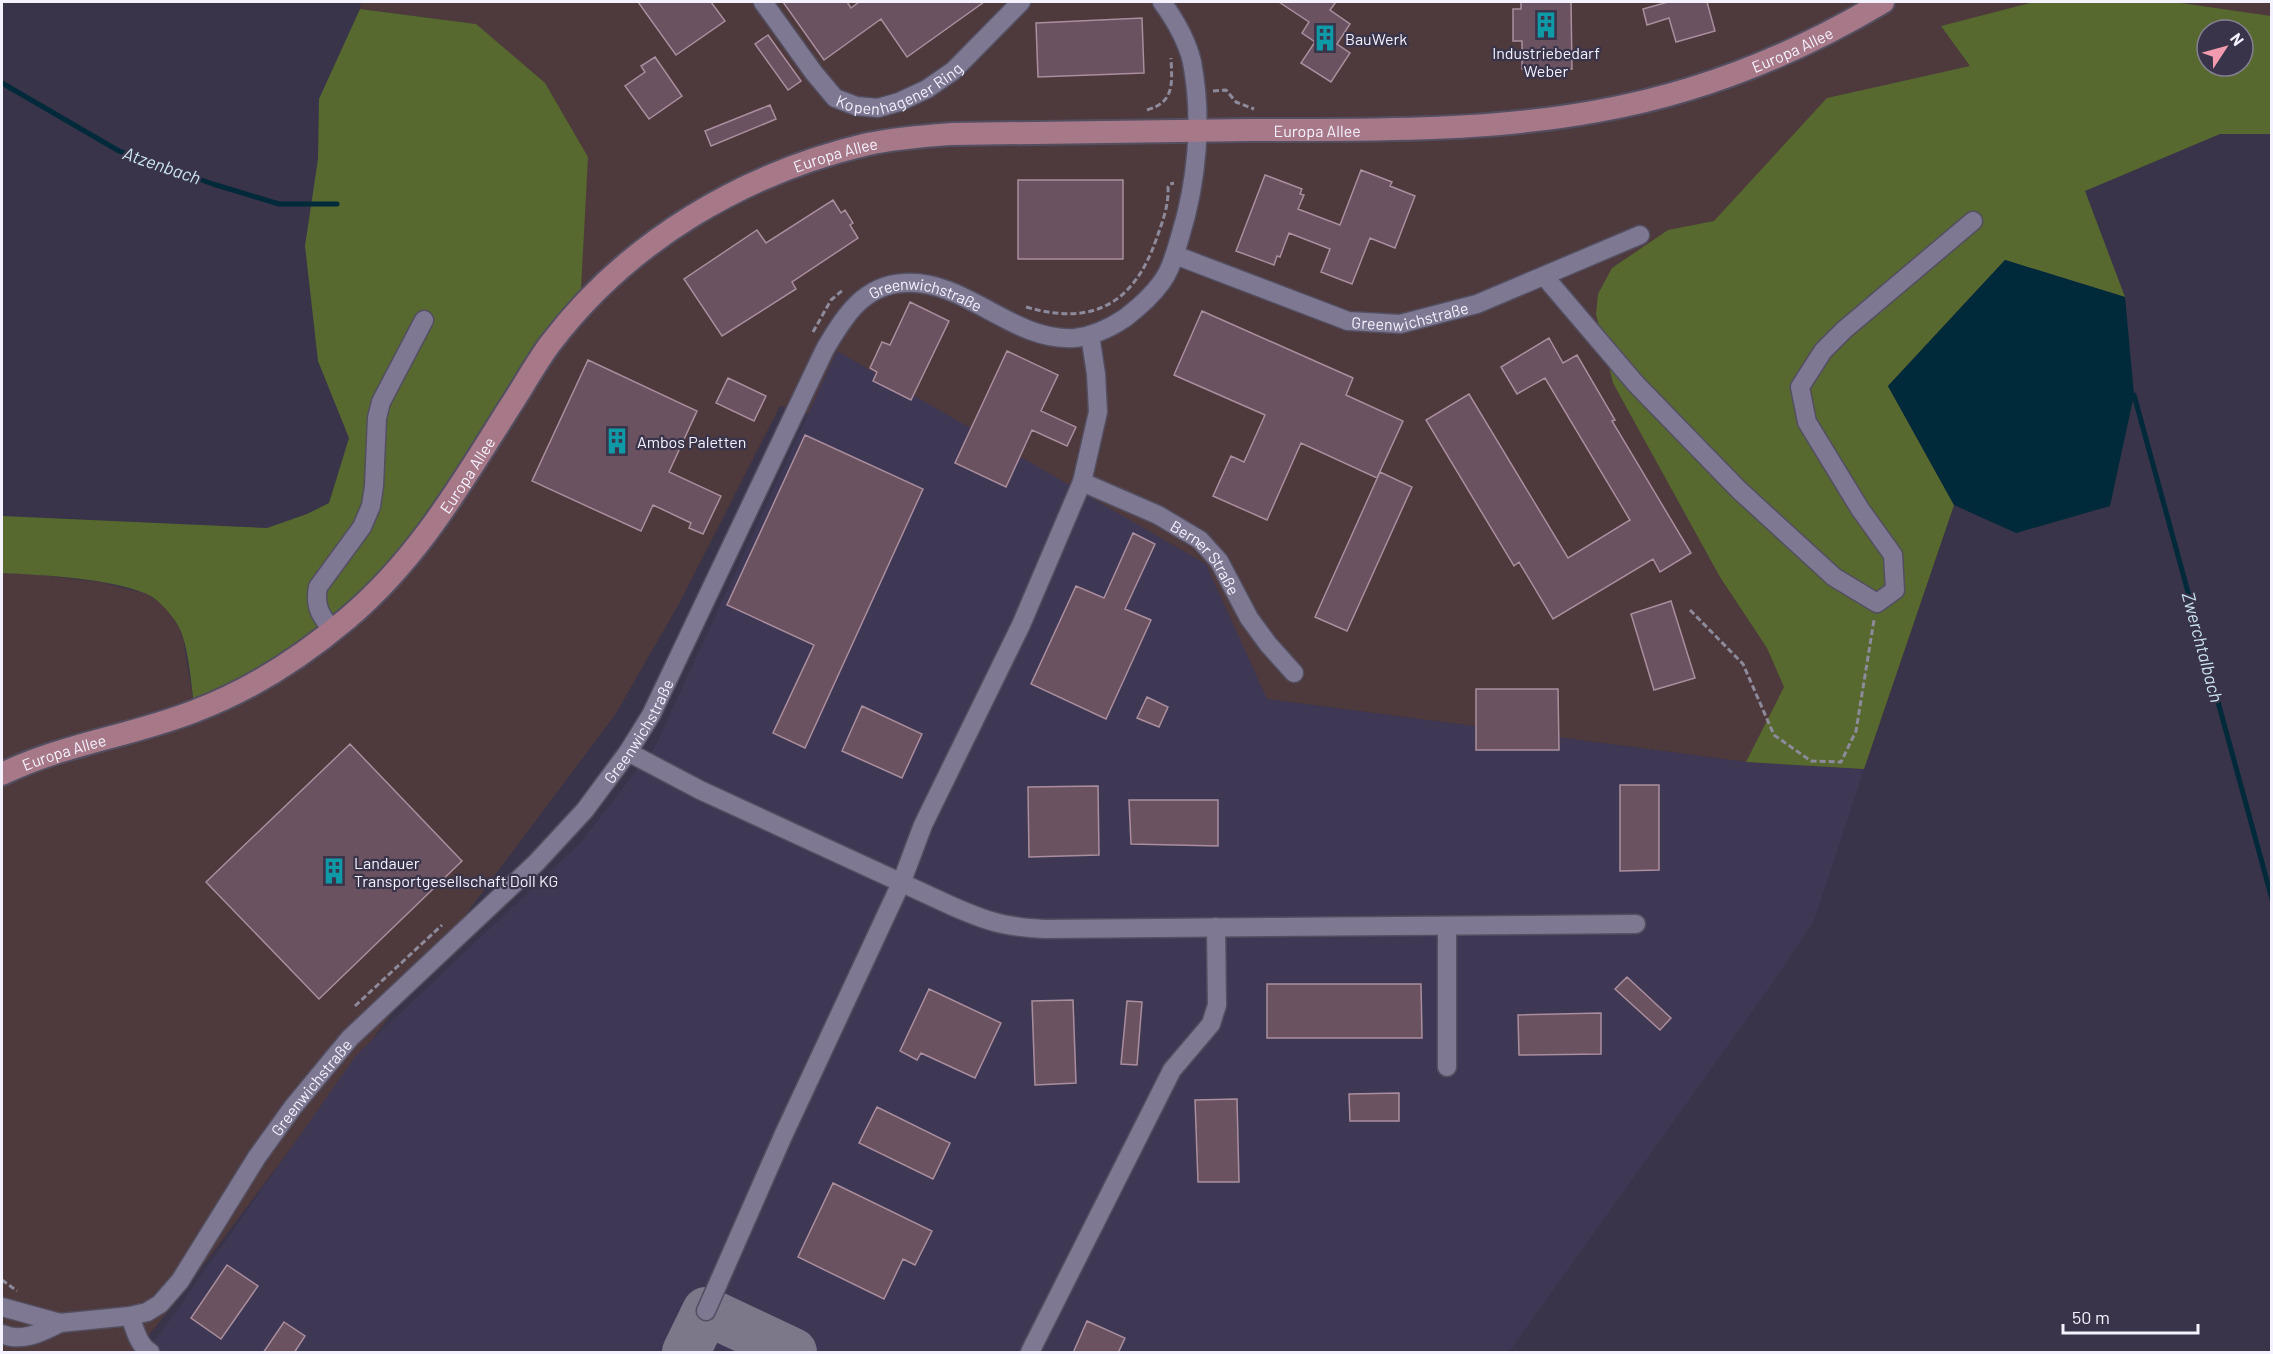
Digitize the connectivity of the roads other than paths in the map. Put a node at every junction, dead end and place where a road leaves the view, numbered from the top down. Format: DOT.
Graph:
graph roads {
  1 [pos="763,2"];
  2 [pos="1021,2"];
  3 [pos="1162,2"];
  4 [pos="1883,2"];
  5 [pos="1197,130"];
  6 [pos="1973,221"];
  7 [pos="1640,235"];
  8 [pos="1174,255"];
  9 [pos="1544,276"];
  10 [pos="424,320"];
  11 [pos="1090,335"];
  12 [pos="1082,482"];
  13 [pos="333,630"];
  14 [pos="1294,673"];
  15 [pos="628,752"];
  16 [pos="2,774"];
  17 [pos="902,881"];
  18 [pos="1636,924"];
  19 [pos="1447,926"];
  20 [pos="1216,927"];
  21 [pos="1447,1067"];
  22 [pos="2,1307"];
  23 [pos="706,1311"];
  24 [pos="130,1317"];
  25 [pos="60,1323"];
  26 [pos="2,1334"];
  27 [pos="37,1335"];
  28 [pos="16,1353"];
  29 [pos="150,1353"];
  30 [pos="1030,1353"];
  1 -- 2 [label="street, Kopenhagener Ring"];
  3 -- 5 [label="street, Greenwichstraße"];
  4 -- 5 [label="main road, Europa Allee"];
  5 -- 8 [label="street, Greenwichstraße"];
  5 -- 13 [label="main road, Europa Allee"];
  6 -- 9 [label="street"];
  7 -- 9 [label="street, Greenwichstraße"];
  8 -- 9 [label="street, Greenwichstraße"];
  8 -- 11 [label="street, Greenwichstraße"];
  10 -- 13 [label="street"];
  11 -- 12 [label="street"];
  11 -- 15 [label="street, Greenwichstraße"];
  12 -- 14 [label="street, Berner Straße"];
  12 -- 17 [label="street"];
  13 -- 16 [label="main road, Europa Allee"];
  15 -- 17 [label="street"];
  15 -- 24 [label="street, Greenwichstraße"];
  17 -- 20 [label="street"];
  17 -- 23 [label="street"];
  18 -- 19 [label="street"];
  19 -- 20 [label="street"];
  19 -- 21 [label="street"];
  20 -- 30 [label="street"];
  22 -- 25 [label="street, Greenwichstraße"];
  24 -- 25 [label="street, Greenwichstraße"];
  24 -- 29 [label="street"];
  25 -- 27 [label="street, Greenwichstraße"];
  26 -- 27 [label="street, Greenwichstraße"];
  27 -- 28 [label="street, Greenwichstraße"];
}
